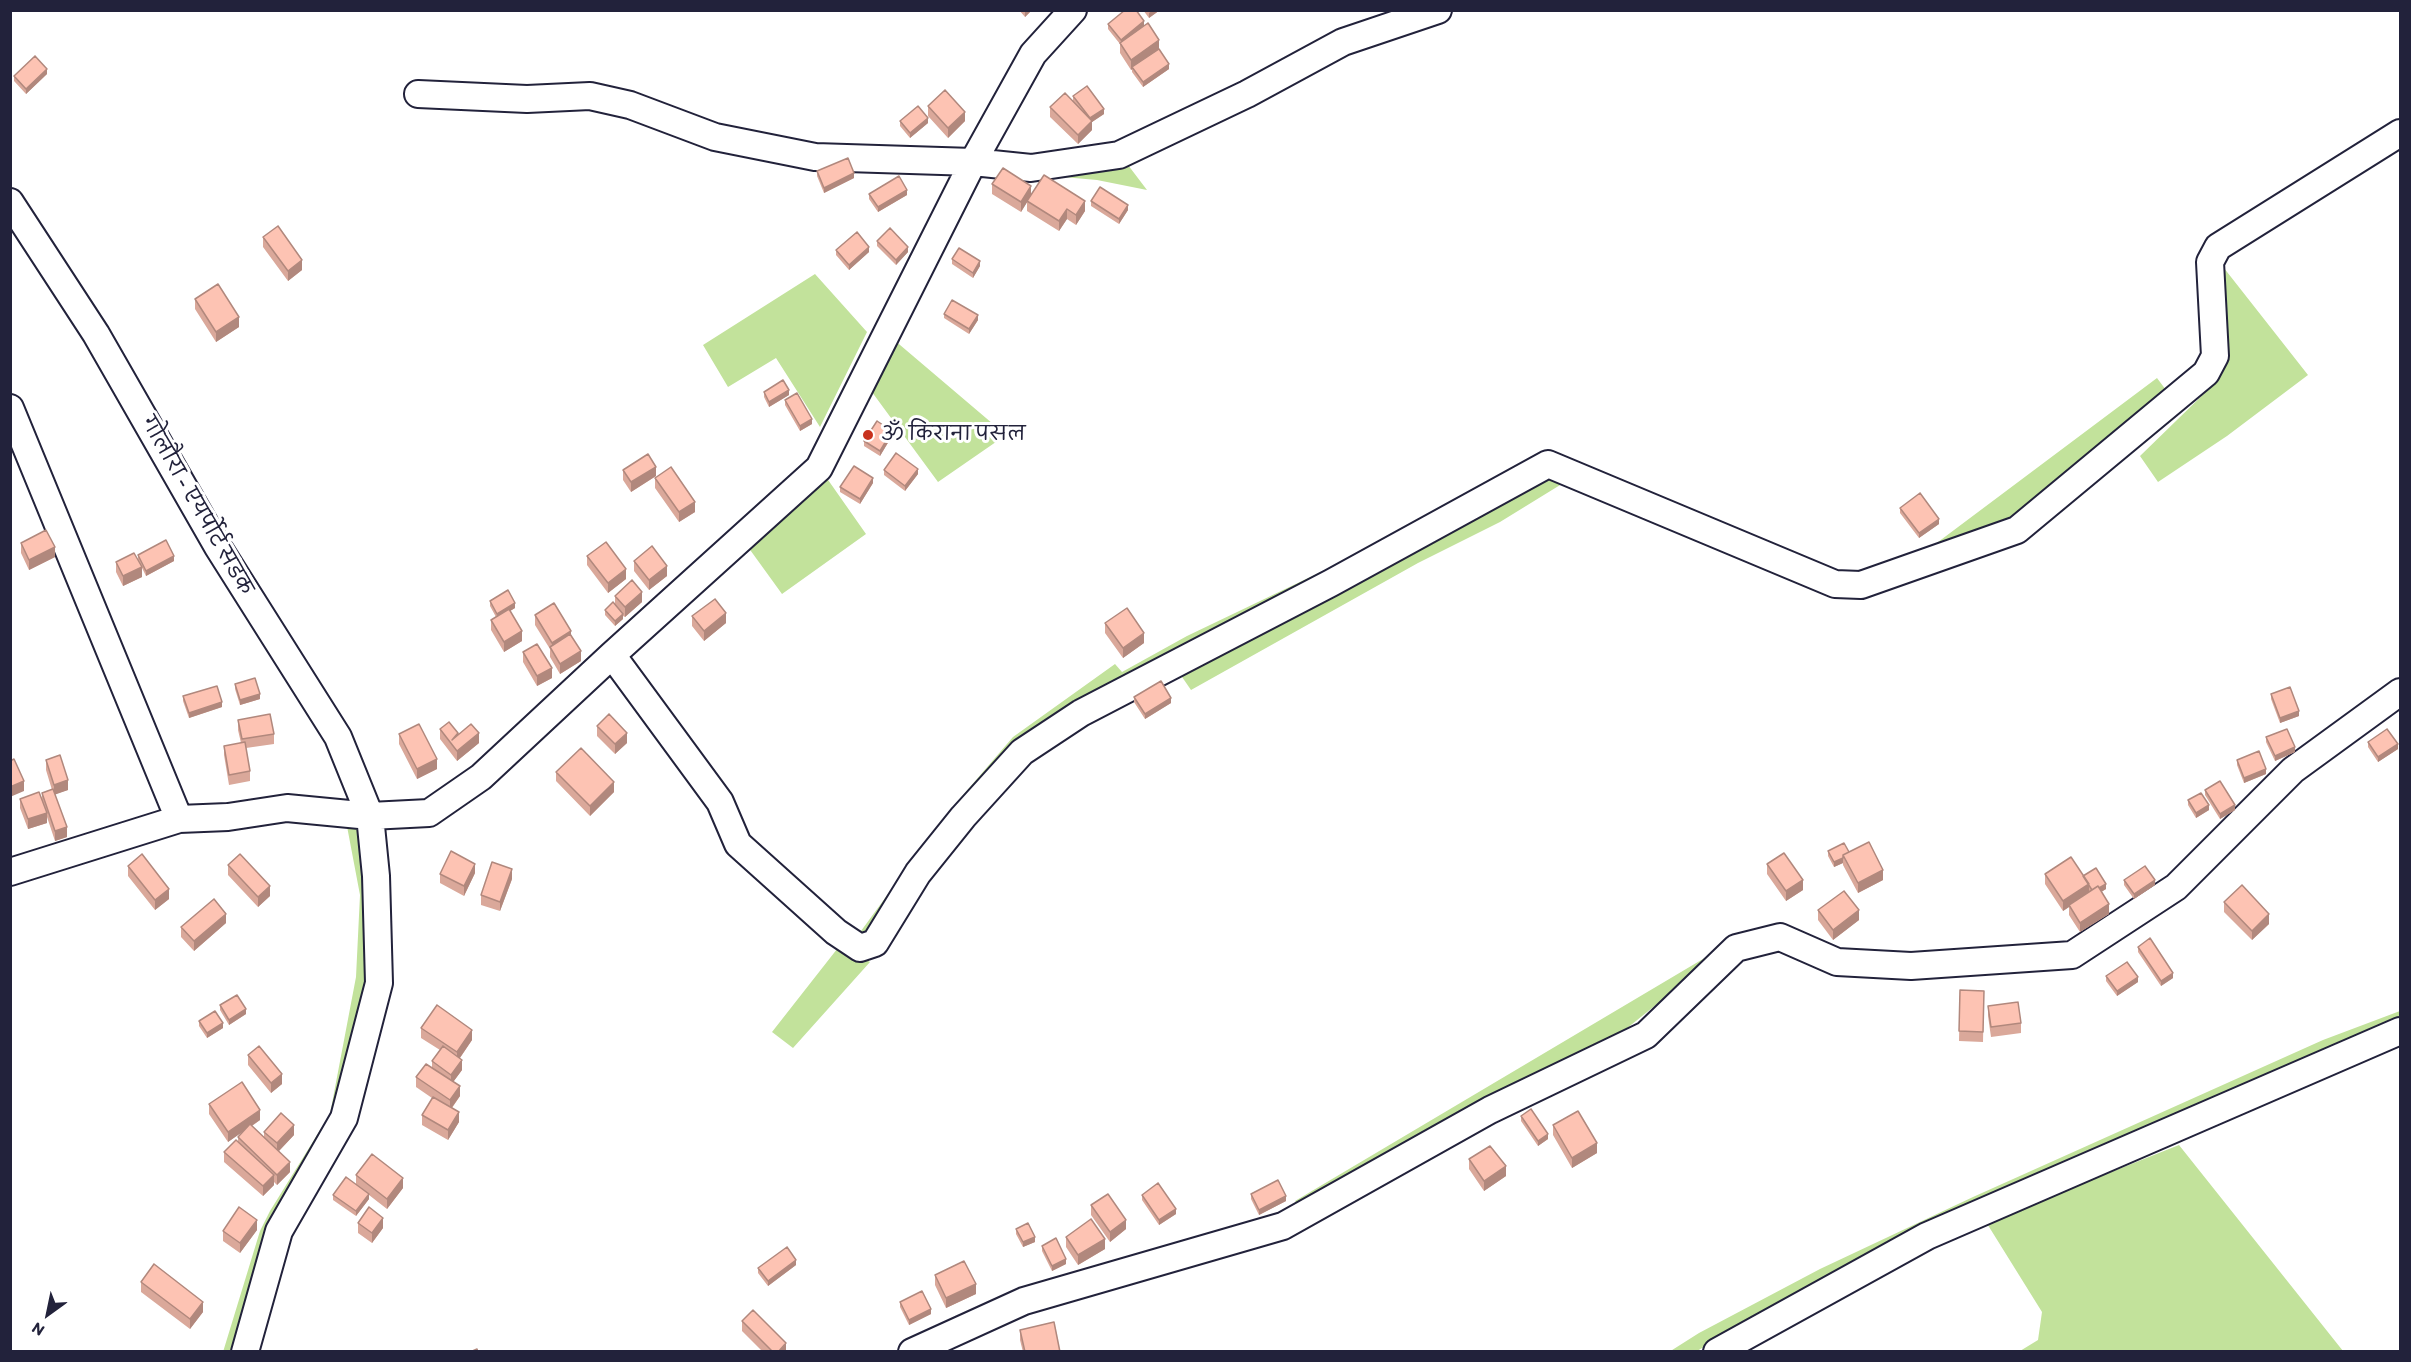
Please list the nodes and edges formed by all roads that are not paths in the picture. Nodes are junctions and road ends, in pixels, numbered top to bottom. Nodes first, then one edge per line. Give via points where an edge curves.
1 (1073, 10) edge
2 (1438, 10) edge
3 (418, 94) dead end
4 (2400, 133) edge
5 (973, 162) junction
6 (10, 202) edge
7 (10, 408) edge
8 (612, 655) junction
9 (2400, 692) edge
10 (370, 816) junction
11 (179, 819) junction
12 (10, 872) edge
13 (2400, 1031) edge
14 (245, 1352) edge
15 (912, 1352) edge
16 (1717, 1352) edge

1 - 5 street via 1033,54
2 - 5 street via 1343,42 1247,94 1119,155 1031,168
3 - 5 street via 527,99 590,96 630,105 715,137 815,157
4 - 8 street via 2218,247 2210,262 2215,356 2206,373 2017,530 1861,585 1835,584 1548,464 1081,712 1022,752 918,873 875,943 860,948 836,932 738,844 720,802
5 - 8 street via 819,468
6 - 10 street, गोलौरा - एयर्पोर्ट सडक via 96,334 218,547 338,737
7 - 11 street
8 - 10 street via 482,777 429,813
9 - 15 street via 2293,770 2176,887 2072,955 1911,966 1837,962 1780,937 1737,948 1646,1035 1490,1110 1283,1226 1024,1301
10 - 11 street via 287,808
10 - 14 street, गोलौरा - एयर्पोर्ट सडक via 379,983 344,1118 279,1231
11 - 12 street
13 - 16 street via 1927,1236

